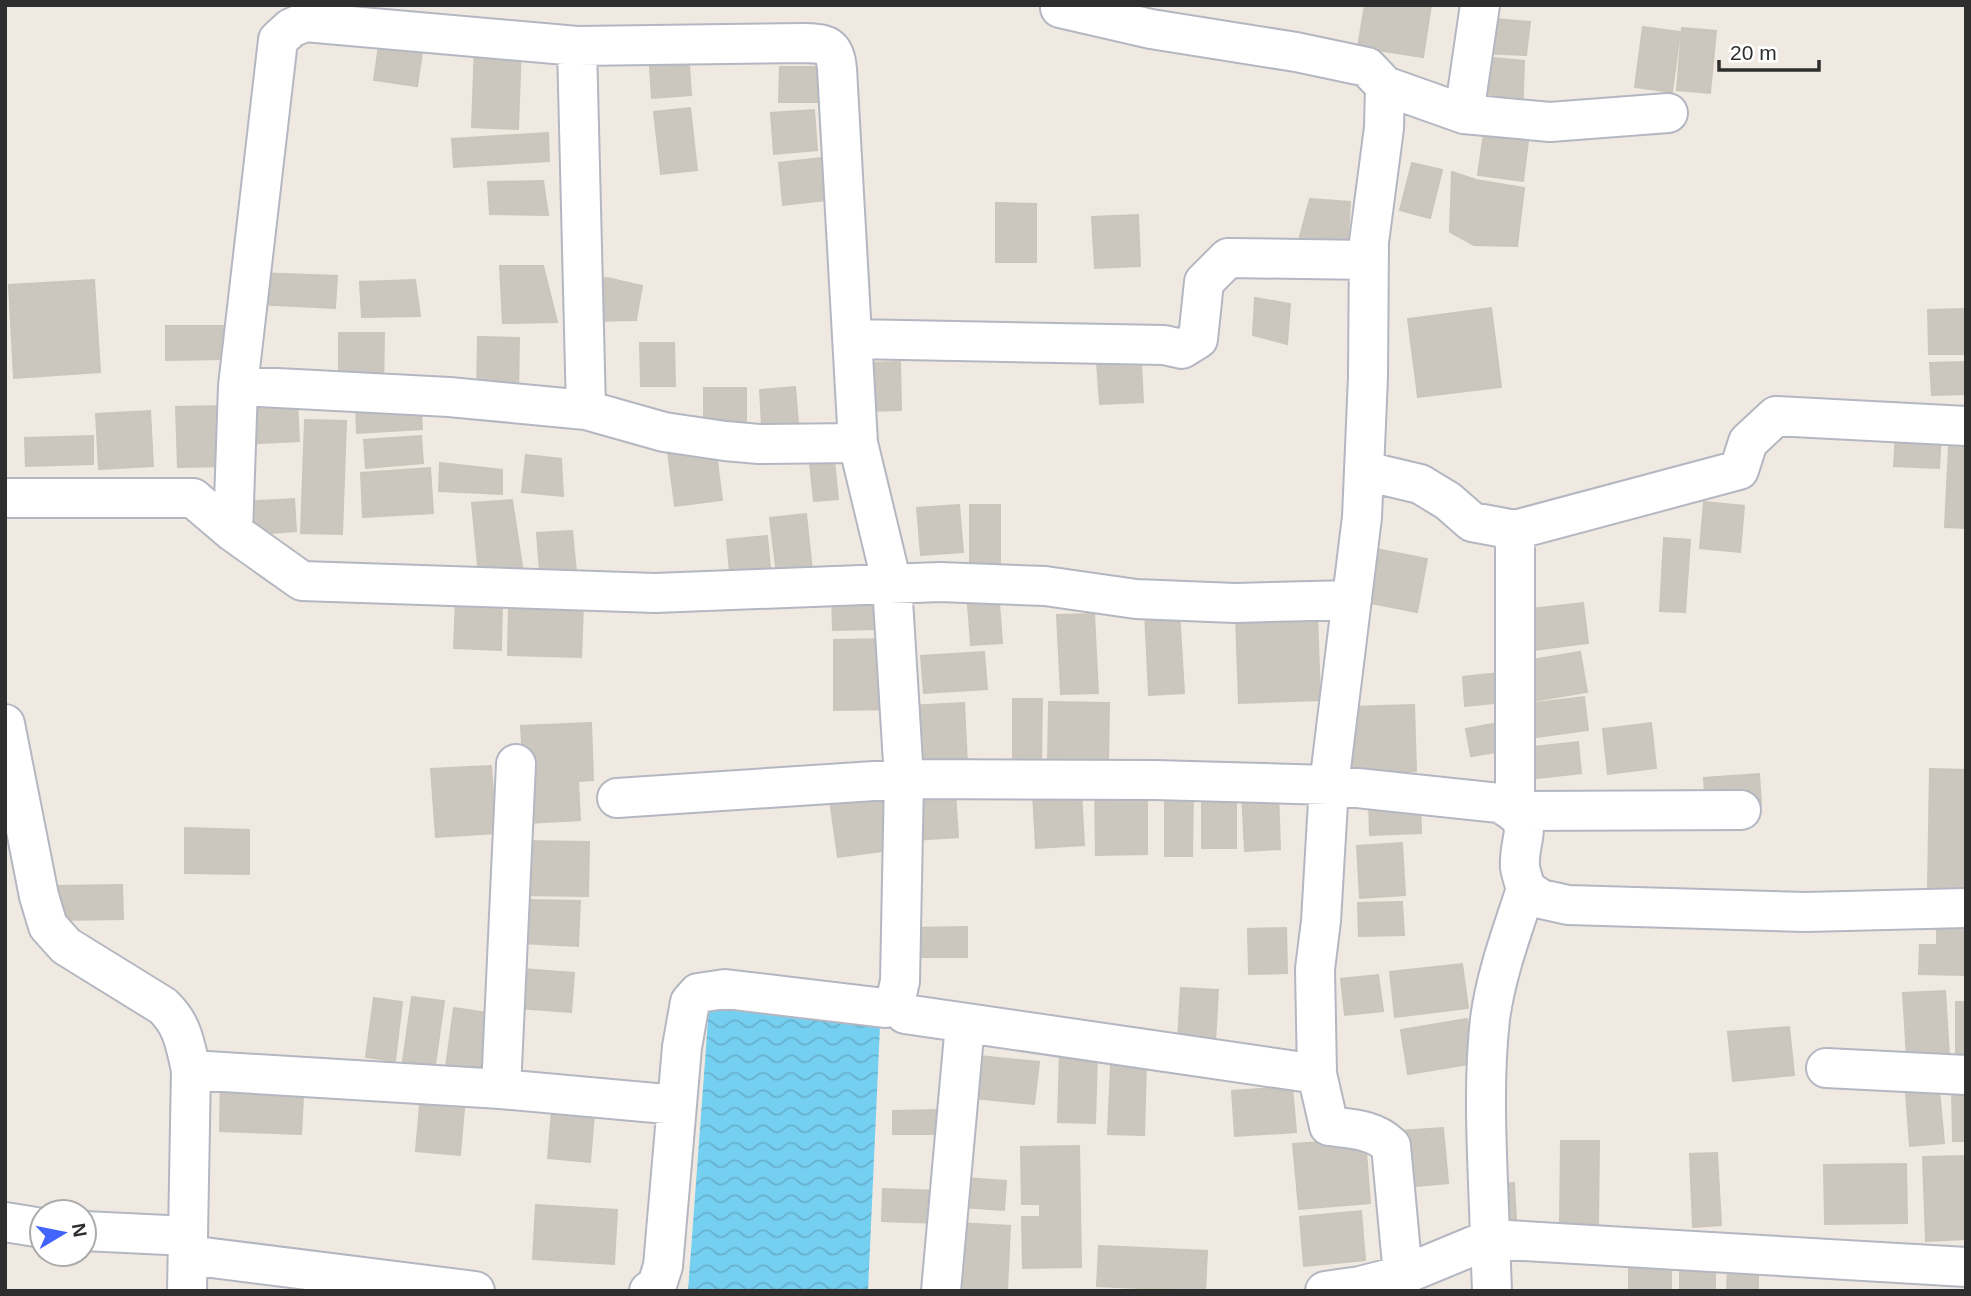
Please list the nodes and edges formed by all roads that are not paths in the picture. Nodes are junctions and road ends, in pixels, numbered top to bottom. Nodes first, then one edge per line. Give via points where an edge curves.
1 (1060, 5) edge
2 (1480, 5) edge
3 (292, 17) edge
4 (577, 46) junction
5 (1385, 86) junction
6 (1668, 113) dead end
7 (1464, 114) junction
8 (1369, 260) junction
9 (853, 339) junction
10 (238, 386) junction
11 (586, 410) junction
12 (1966, 425) edge
13 (858, 443) junction
14 (1364, 471) junction
15 (5, 498) edge
16 (1515, 530) junction
17 (233, 532) junction
18 (892, 584) junction
19 (1352, 600) junction
20 (5, 724) edge
21 (516, 764) dead end
22 (904, 779) junction
23 (1329, 785) junction
24 (617, 798) dead end
25 (1741, 810) dead end
26 (1515, 811) junction
27 (1526, 889) junction
28 (1966, 908) edge
29 (905, 1014) dead end
30 (965, 1024) junction
31 (1826, 1068) dead end
32 (191, 1070) junction
33 (1317, 1074) junction
34 (1966, 1075) edge
35 (501, 1089) junction
36 (677, 1105) junction
37 (5, 1222) edge
38 (28, 1226) edge
39 (98, 1235) edge
40 (1490, 1239) junction
41 (187, 1261) edge
42 (1966, 1267) edge
43 (1403, 1275) junction
44 (475, 1291) edge
45 (649, 1291) edge
46 (941, 1291) edge
47 (1325, 1291) edge
48 (1492, 1291) edge

1 - 5 street via 1151,29 1367,67
2 - 7 street
3 - 4 street via 305,22
3 - 10 street via 278,40
4 - 9 street via 805,43 824,44 832,50 837,69
4 - 11 street
5 - 7 street
5 - 8 street
6 - 7 street via 1550,122
8 - 9 street via 1228,258 1204,282 1198,339 1182,349
8 - 14 street
9 - 13 street
10 - 11 street via 449,397
10 - 17 street
11 - 13 street via 664,432 725,441
12 - 16 street via 1776,416 1748,442 1739,470
13 - 18 street
14 - 16 street via 1420,484 1472,522
14 - 19 street
15 - 17 street via 193,498
16 - 26 street
17 - 18 street via 302,581 655,593
18 - 19 street via 1045,586 1136,599 1210,602
18 - 22 street
19 - 23 street
20 - 32 street via 48,926 66,946 176,1017
21 - 35 street
22 - 23 street
22 - 24 street
22 - 36 street via 897,999 885,1008 725,989 698,993 690,1002 681,1047
23 - 26 street via 1499,803
23 - 33 street via 1315,969
25 - 26 street
26 - 27 street via 1525,831 1520,866
27 - 28 street via 1541,899 1568,905 1807,912
27 - 40 street via 1490,1017 1486,1071
29 - 30 street
30 - 33 street
30 - 46 street
31 - 34 street
32 - 35 street
32 - 41 street
33 - 43 street via 1329,1126 1365,1130 1391,1146
35 - 36 street
36 - 45 street via 663,1266 657,1285
37 - 38 street
39 - 41 street
40 - 42 street
40 - 43 street
40 - 48 street
41 - 44 street
43 - 47 street

